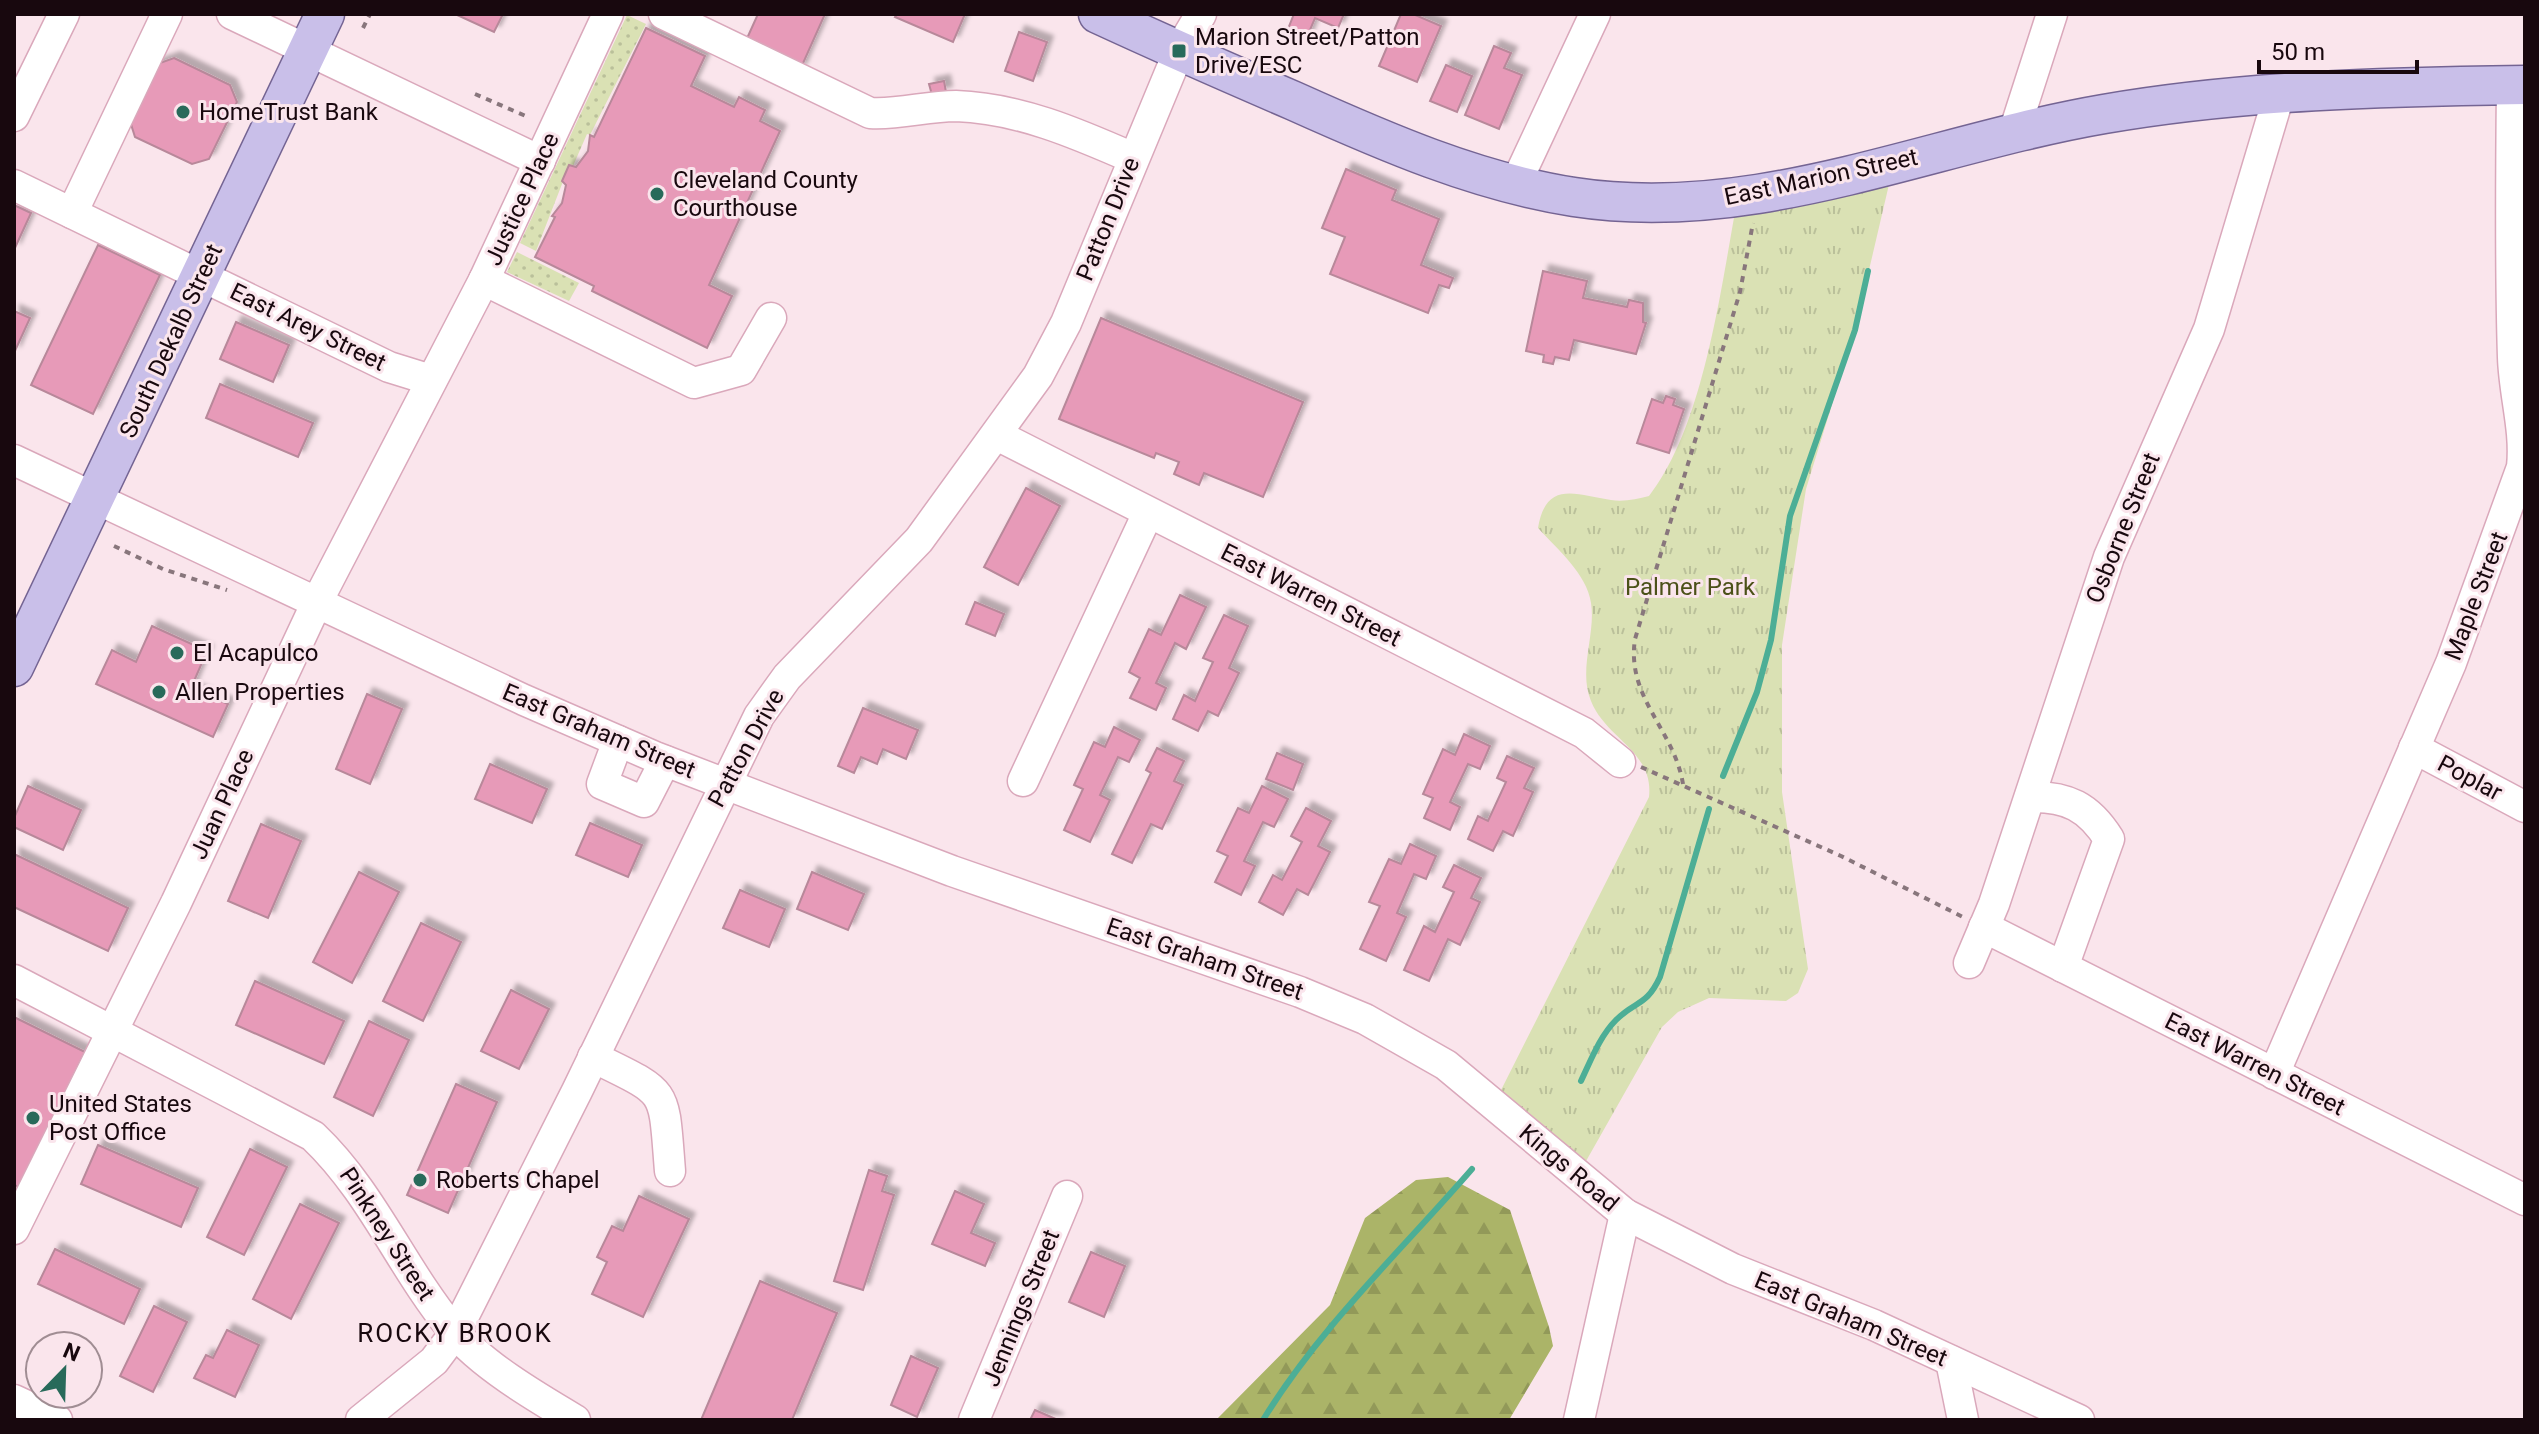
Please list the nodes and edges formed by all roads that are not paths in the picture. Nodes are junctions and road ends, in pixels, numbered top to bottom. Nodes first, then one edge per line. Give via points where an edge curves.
1 (64, 14) edge
2 (167, 14) edge
3 (232, 14) edge
4 (325, 14) edge
5 (608, 14) edge
6 (664, 14) edge
7 (1098, 14) edge
8 (1201, 14) edge
9 (1595, 14) edge
10 (2052, 14) edge
11 (307, 51) junction
12 (1179, 51) junction
13 (2519, 86) edge
14 (2279, 95) junction
15 (14, 116) edge
16 (2013, 135) junction
17 (1133, 158) junction
18 (540, 161) junction
19 (1516, 183) junction
20 (14, 185) edge
21 (72, 213) junction
22 (202, 275) junction
23 (484, 280) junction
24 (771, 318) dead end
25 (431, 380) junction
26 (997, 435) junction
27 (14, 460) edge
28 (2524, 467) edge
29 (96, 500) junction
30 (1148, 513) junction
31 (318, 600) junction
32 (14, 667) edge
33 (618, 741) junction
34 (2414, 748) junction
35 (665, 761) junction
36 (1620, 762) road end
37 (1023, 781) dead end
38 (724, 783) junction
39 (2030, 797) junction
40 (2525, 807) edge
41 (1984, 927) junction
42 (1969, 963) dead end
43 (2063, 967) junction
44 (14, 980) edge
45 (114, 1031) junction
46 (1423, 1050) joint
47 (593, 1057) junction
48 (2274, 1074) junction
49 (670, 1171) dead end
50 (1067, 1196) dead end
51 (2525, 1200) edge
52 (1625, 1214) junction
53 (14, 1229) edge
54 (455, 1333) junction
55 (1951, 1361) junction
56 (14, 1400) edge
57 (57, 1420) edge
58 (361, 1420) edge
59 (575, 1420) edge
60 (974, 1420) edge
61 (1579, 1420) edge
62 (1963, 1420) edge
63 (2079, 1420) edge

1 - 15 street
2 - 21 street
3 - 11 street
4 - 11 main road, South Dekalb Street
5 - 18 street, Justice Place
6 - 17 street via 870,113 981,108 1055,125
7 - 12 main road, East Marion Street
8 - 12 street, Patton Drive
9 - 19 street
10 - 16 street
11 - 18 street
11 - 22 main road, South Dekalb Street
12 - 17 street, Patton Drive
12 - 19 main road, East Marion Street via 1345,124
13 - 14 main road, East Marion Street
13 - 28 street, Maple Street via 2512,305
14 - 16 main road, East Marion Street via 2103,114
14 - 39 street, Osborne Street via 2209,329 2109,557
16 - 19 main road, East Marion Street via 1850,175 1698,201 1573,197
17 - 26 street, Patton Drive via 1066,323
18 - 23 street, Justice Place
20 - 21 street, East Arey Street
21 - 22 street, East Arey Street
22 - 25 street, East Arey Street via 389,367
22 - 29 main road, South Dekalb Street
23 - 24 street via 694,383 741,370
23 - 25 street, Justice Place
25 - 31 street, Juan Place
26 - 30 street, East Warren Street
26 - 38 street, Patton Drive via 919,540 787,677 759,716
27 - 29 street, East Graham Street
28 - 34 street, Maple Street
29 - 31 street, East Graham Street
29 - 32 main road, South Dekalb Street
30 - 36 street, East Warren Street via 1584,733
30 - 37 street
31 - 33 street, East Graham Street
31 - 45 street, Juan Place
33 - 35 street, East Graham Street
33 - 35 street via 602,784 644,802
34 - 40 street, Poplar
34 - 48 street, Maple Street
35 - 38 street, East Graham Street
38 - 46 street, East Graham Street via 952,871 1300,992
38 - 47 street, Patton Drive
39 - 41 street, Osborne Street
39 - 43 street via 2056,796 2094,816 2109,839
41 - 42 street, Osborne Street
41 - 43 street, East Warren Street
43 - 48 street, East Warren Street
44 - 45 street, Pinkney Street
45 - 53 street, Juan Place
45 - 54 street, Pinkney Street via 313,1136 363,1193
46 - 52 street, Kings Road
47 - 49 street via 658,1092
47 - 54 street, Patton Drive
48 - 51 street, East Warren Street
50 - 60 street, Jennings Street
52 - 55 street, East Graham Street via 1733,1269
52 - 61 street, Kings Road
54 - 58 street, Patton Drive via 434,1361
54 - 59 street, Pinkney Street via 499,1370
55 - 62 street
55 - 63 street, East Graham Street
56 - 57 street

